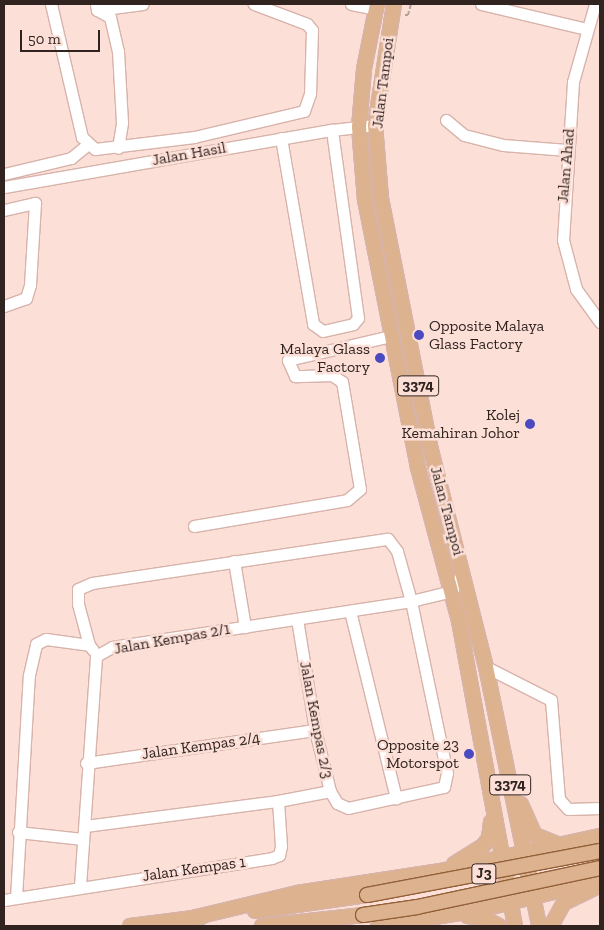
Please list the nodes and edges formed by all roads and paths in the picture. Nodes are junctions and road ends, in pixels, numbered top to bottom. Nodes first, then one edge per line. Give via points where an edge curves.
1 (52, 4) edge
2 (143, 4) edge
3 (254, 4) edge
4 (351, 4) edge
5 (394, 4) edge
6 (411, 4) edge
7 (480, 4) edge
8 (595, 4) edge
9 (376, 6) edge
10 (97, 7) edge
11 (408, 15) dead end
12 (587, 29) junction
13 (446, 120) dead end
14 (375, 126) junction
15 (359, 127) junction
16 (332, 130) junction
17 (281, 138) junction
18 (88, 145) junction
19 (118, 148) junction
20 (568, 150) junction
21 (4, 174) edge
22 (36, 181) junction
23 (4, 187) edge
24 (35, 203) junction
25 (4, 210) edge
26 (4, 306) edge
27 (600, 322) edge
28 (391, 336) junction
29 (194, 526) dead end
30 (234, 561) junction
31 (464, 571) junction
32 (452, 591) junction
33 (411, 601) junction
34 (350, 611) junction
35 (297, 619) junction
36 (244, 627) junction
37 (89, 645) junction
38 (96, 656) junction
39 (486, 667) junction
40 (496, 717) junction
41 (315, 730) junction
42 (86, 763) junction
43 (485, 765) junction
44 (330, 791) junction
45 (396, 798) junction
46 (278, 801) junction
47 (600, 808) edge
48 (85, 826) junction
49 (18, 832) junction
50 (600, 836) edge
51 (83, 839) junction
52 (560, 844) junction
53 (600, 851) edge
54 (523, 853) junction
55 (503, 856) junction
56 (474, 863) junction
57 (600, 868) edge
58 (445, 870) junction
59 (600, 881) edge
60 (80, 886) junction
61 (600, 886) edge
62 (566, 888) junction
63 (533, 897) junction
64 (16, 898) junction
65 (4, 900) edge
66 (511, 903) junction
67 (479, 910) junction
68 (448, 915) junction
69 (192, 918) junction
70 (130, 926) edge
71 (262, 926) edge
72 (378, 926) edge
73 (499, 926) edge
74 (515, 926) edge
75 (539, 926) edge
76 (551, 926) edge

1 - 18 street via 82,137
2 - 10 street
3 - 19 street via 307,24 312,30 310,94 304,111 194,137
4 - 9 street
5 - 14 main road, Jalan Tampoi / 3374
6 - 11 path
7 - 12 street
8 - 12 street, Jalan Ahad
9 - 15 main road, Jalan Tampoi / 3374 via 364,68
10 - 19 street via 110,17 118,51 122,123
12 - 20 street, Jalan Ahad via 573,82
13 - 20 street via 464,135 503,145
14 - 15 street, Jalan Hasil
14 - 31 main road, Jalan Tampoi / 3374 via 381,198 430,446
15 - 16 street, Jalan Hasil
15 - 28 main road, Jalan Tampoi / 3374 via 365,200
16 - 17 street, Jalan Hasil
16 - 17 street via 358,318 345,326 323,331 313,324
17 - 22 street, Jalan Hasil
18 - 19 street via 96,149
18 - 21 street via 71,158
20 - 27 street, Jalan Ahad via 563,208 568,267 576,289
22 - 23 street, Jalan Hasil
22 - 24 street
24 - 25 street
24 - 26 street via 28,292 26,298
28 - 29 street via 288,360 295,376 332,375 342,382 360,489 347,500
28 - 32 main road, Jalan Tampoi / 3374 via 418,468
30 - 33 street via 388,540 397,551
30 - 36 street
30 - 37 street via 92,583 78,589 78,604
31 - 32 street
31 - 39 main road, Jalan Tampoi / 3374
32 - 33 street, Jalan Kempas 2/1
32 - 43 main road, Jalan Tampoi / 3374
33 - 34 street, Jalan Kempas 2/1
33 - 45 street, Jalan Kempas 2/3 via 447,782 440,790
34 - 35 street, Jalan Kempas 2/1
34 - 45 street
35 - 36 street, Jalan Kempas 2/1
35 - 41 street, Jalan Kempas 2/3
36 - 38 street, Jalan Kempas 2/1 via 112,647
37 - 38 street
37 - 49 street via 46,639 36,644 30,675
38 - 42 street, Jalan Kempas 2/1
39 - 40 main road, Jalan Tampoi / 3374
39 - 47 street via 551,700 562,806 568,809
40 - 52 main road via 510,754 524,815 536,834
40 - 54 main road, Jalan Tampoi / 3374
41 - 42 street, Jalan Kempas 2/4
41 - 44 street, Jalan Kempas 2/3
42 - 48 street, Jalan Kempas 2/1
43 - 55 main road, Jalan Tampoi / 3374
43 - 58 main road via 490,838
44 - 45 street, Jalan Kempas 2/3 via 337,803 348,808
44 - 46 street
46 - 48 street
46 - 60 street, Jalan Kempas 1 via 279,855
48 - 51 street, Jalan Kempas 2/1
49 - 51 street
49 - 64 street
50 - 52 main road
51 - 60 street, Jalan Kempas 2/1
52 - 54 main road
52 - 62 main road via 551,863 554,876
53 - 69 main road, J3, bridge via 367,895
54 - 55 main road
54 - 63 main road, Jalan Tampoi / 3374
55 - 56 main road
55 - 66 main road, Jalan Tampoi / 3374
56 - 58 main road
56 - 67 main road via 489,871 492,879 490,895
57 - 71 main road, J3, bridge via 418,907
58 - 69 main road via 298,893
59 - 62 main road
60 - 64 street, Jalan Kempas 1
61 - 76 main road via 564,903
62 - 63 main road
63 - 66 main road
63 - 75 main road, Jalan Tampoi / 3374
64 - 65 street, Jalan Kempas 1
66 - 67 main road
66 - 74 main road, Jalan Tampoi / 3374
67 - 68 main road
68 - 72 main road
68 - 73 main road via 484,918
69 - 70 main road, J3

